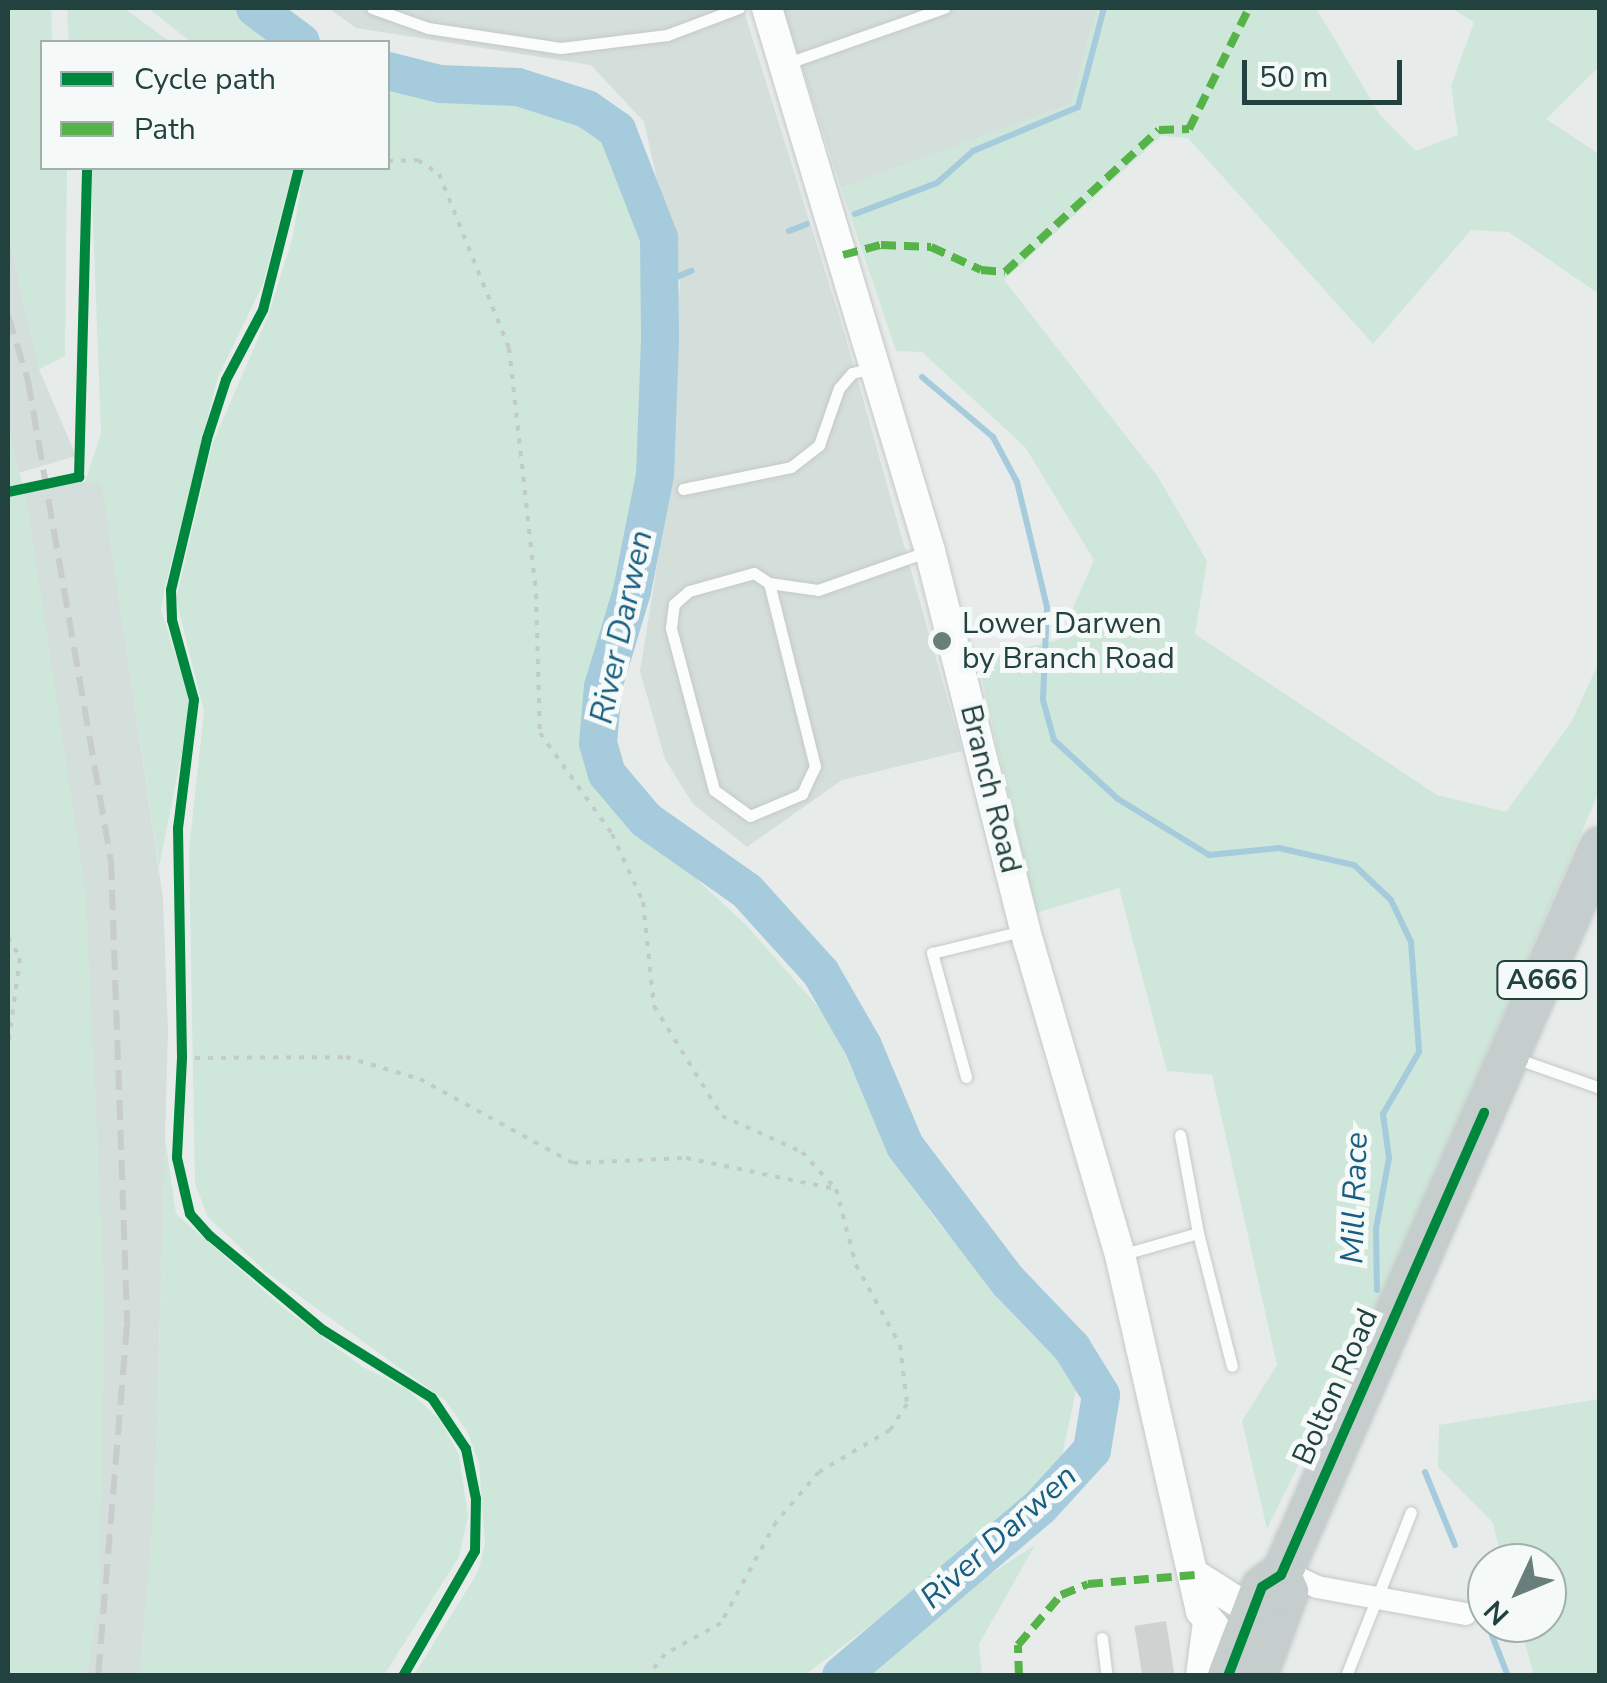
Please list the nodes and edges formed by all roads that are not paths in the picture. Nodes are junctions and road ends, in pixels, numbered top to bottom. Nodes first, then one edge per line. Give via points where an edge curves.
1 (372, 8) edge
2 (739, 8) edge
3 (767, 8) edge
4 (944, 8) edge
5 (785, 64) junction
6 (876, 366) junction
7 (683, 489) dead end
8 (930, 551) junction
9 (770, 583) junction
10 (1600, 847) edge
11 (1026, 930) junction
12 (1510, 1056) junction
13 (966, 1077) dead end
14 (1600, 1088) edge
15 (1180, 1135) dead end
16 (1198, 1233) junction
17 (1120, 1255) junction
18 (1232, 1366) dead end
19 (1411, 1512) dead end
20 (1282, 1573) junction
21 (1195, 1575) junction
22 (1377, 1599) junction
23 (1466, 1614) dead end
24 (1102, 1638) dead end
25 (1246, 1645) edge
26 (1348, 1675) edge
27 (1108, 1676) edge
28 (1201, 1676) edge

1 - 2 lane via 472,36 594,48 667,35
3 - 5 street, Branch Road
4 - 5 lane
5 - 6 street, Branch Road
6 - 7 lane via 852,373 838,388 819,445 791,468
6 - 8 street, Branch Road
8 - 9 lane via 818,590
8 - 11 street, Branch Road
9 - 9 lane via 754,573 689,591 674,604 671,628 714,790 750,816 802,794 815,766
10 - 12 highway, Bolton Road / A666
11 - 13 lane via 932,953
11 - 17 street, Branch Road
12 - 14 lane
12 - 20 highway, Bolton Road / A666
15 - 16 lane
16 - 17 lane
16 - 18 lane
17 - 21 street, Branch Road
19 - 22 lane
20 - 22 street
20 - 25 highway, Bolton Road / A666 via 1262,1587
21 - 25 street
21 - 25 street, Branch Road
22 - 23 street
22 - 26 lane
24 - 27 lane
25 - 28 street

